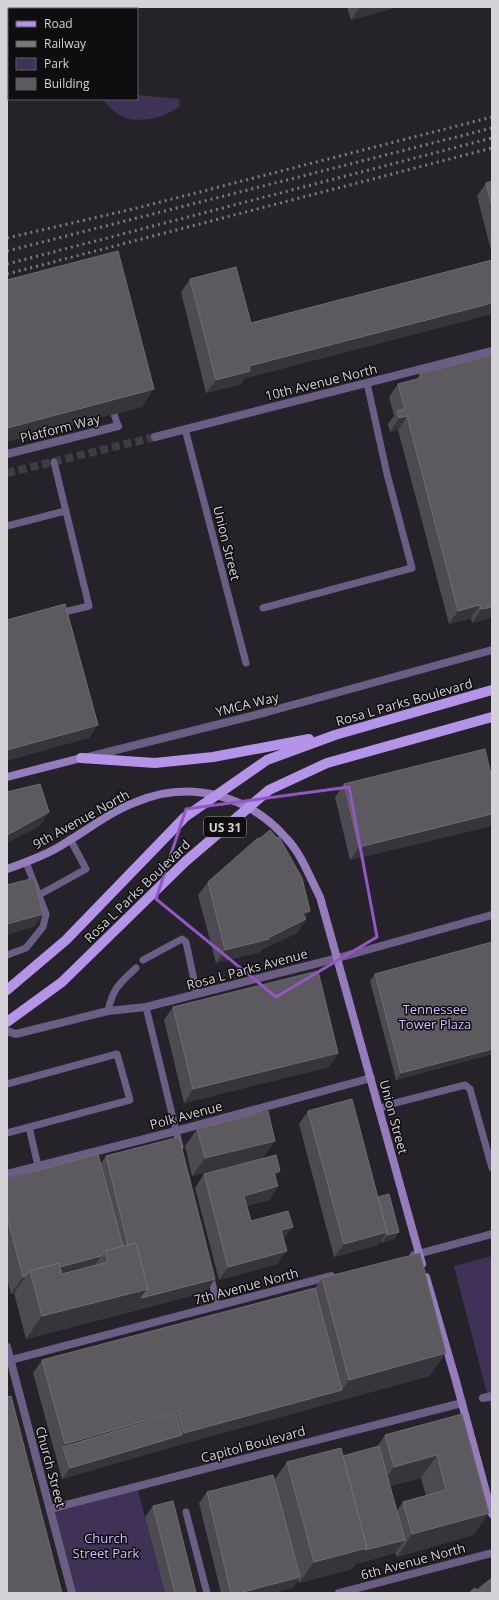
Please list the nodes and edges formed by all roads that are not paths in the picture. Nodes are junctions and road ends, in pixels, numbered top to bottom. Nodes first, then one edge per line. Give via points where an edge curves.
1 (492, 351) edge
2 (367, 383) junction
3 (114, 414) edge
4 (118, 426) joint
5 (185, 429) junction
6 (155, 437) tunnel mouth
7 (7, 454) edge
8 (54, 462) dead end
9 (65, 511) junction
10 (7, 526) edge
11 (263, 608) dead end
12 (52, 615) edge
13 (492, 650) edge
14 (246, 663) dead end
15 (492, 690) edge
16 (492, 716) edge
17 (335, 735) junction
18 (81, 758) junction
19 (7, 777) edge
20 (192, 792) joint
21 (70, 839) junction
22 (26, 862) junction
23 (7, 869) edge
24 (39, 895) junction
25 (492, 916) edge
26 (7, 955) edge
27 (338, 958) junction
28 (144, 960) dead end
29 (136, 968) dead end
30 (7, 990) edge
31 (197, 994) junction
32 (146, 1007) junction
33 (108, 1011) junction
34 (7, 1022) edge
35 (7, 1030) edge
36 (371, 1078) junction
37 (7, 1084) edge
38 (379, 1109) junction
39 (29, 1127) junction
40 (176, 1131) junction
41 (7, 1133) edge
42 (181, 1154) edge
43 (38, 1166) junction
44 (492, 1168) edge
45 (7, 1174) edge
46 (492, 1234) edge
47 (419, 1254) junction
48 (404, 1257) edge
49 (209, 1269) edge
50 (337, 1275) edge
51 (218, 1306) junction
52 (7, 1347) edge
53 (9, 1361) edge
54 (492, 1396) edge
55 (483, 1398) dead end
56 (462, 1404) junction
57 (50, 1509) junction
58 (186, 1512) dead end
59 (492, 1514) edge
60 (492, 1553) edge
61 (72, 1593) edge
62 (206, 1593) edge
63 (339, 1593) edge

1 - 2 street, 10th Avenue North
2 - 5 street, 10th Avenue North
2 - 11 lane via 387,474 412,568
3 - 4 lane
4 - 7 street, Platform Way
5 - 6 street, 10th Avenue North
5 - 14 lane, Union Street
8 - 9 lane
9 - 10 lane
9 - 12 lane via 89,606
13 - 18 street, YMCA Way via 267,712
15 - 17 main road, Rosa L Parks Boulevard / US 31
16 - 34 main road, Rosa L Parks Boulevard / US 31 via 327,763 269,790 186,861 62,982
17 - 18 main road via 213,758 155,763
17 - 30 main road, Rosa L Parks Boulevard / US 31 via 267,760 185,818 66,940
18 - 19 main road, YMCA Way
20 - 21 main road, 9th Avenue North via 175,791 136,801
20 - 27 main road, Union Street via 215,794 252,808 288,839 320,897
21 - 22 main road, 9th Avenue North via 39,858
21 - 24 lane via 86,869
22 - 23 main road, 9th Avenue North
22 - 24 lane
24 - 26 lane via 46,914 43,927 26,948
25 - 27 street, Rosa L Parks Avenue
27 - 31 street, Rosa L Parks Avenue
27 - 36 main road, Union Street
28 - 31 lane via 182,940 186,942
29 - 33 lane via 116,987
31 - 32 street, Rosa L Parks Avenue
32 - 33 street, Rosa L Parks Avenue
32 - 40 lane
33 - 35 street, Rosa L Parks Avenue via 16,1034
36 - 38 main road, Union Street
36 - 40 street, Polk Avenue
37 - 39 lane via 117,1054 130,1100
38 - 44 lane via 468,1086
38 - 47 main road, Union Street
39 - 41 lane
39 - 43 lane
40 - 42 lane
40 - 43 street, Polk Avenue
43 - 45 street, Polk Avenue
46 - 47 street
47 - 48 street
47 - 56 main road, Union Street
49 - 51 lane
50 - 51 street, 7th Avenue North
51 - 53 street, 7th Avenue North
52 - 53 street, Church Street
53 - 57 street, Church Street
54 - 55 street
56 - 57 street, Capitol Boulevard
56 - 59 main road, Union Street
57 - 61 street, Church Street
58 - 62 lane
60 - 63 street, 6th Avenue North

